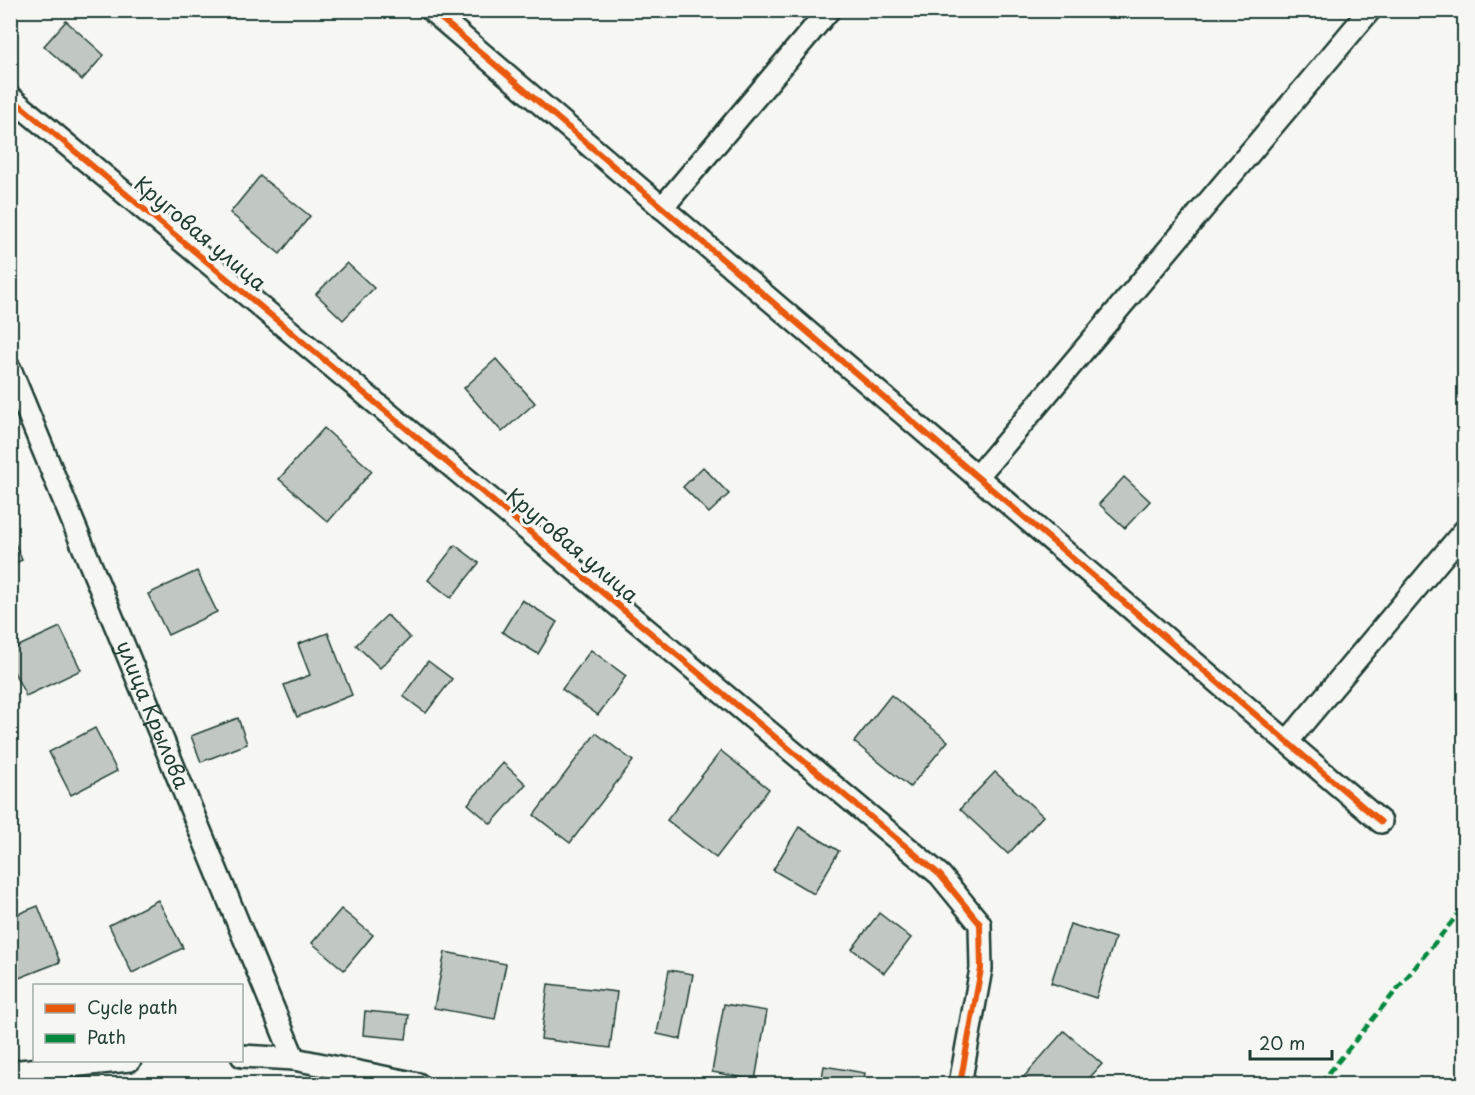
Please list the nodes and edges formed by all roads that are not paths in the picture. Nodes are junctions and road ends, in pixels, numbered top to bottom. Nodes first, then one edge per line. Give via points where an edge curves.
1 (431, 10) edge
2 (829, 10) edge
3 (1370, 10) edge
4 (10, 97) edge
5 (662, 208) junction
6 (10, 369) edge
7 (977, 477) junction
8 (1464, 531) edge
9 (1287, 742) junction
10 (1381, 822) dead end
11 (243, 1056) edge
12 (294, 1059) junction
13 (110, 1062) edge
14 (10, 1072) edge
15 (418, 1084) edge
16 (960, 1084) edge

1 - 5 street
2 - 5 street
3 - 7 street
4 - 16 street, Круговая улица via 940,875 980,924 981,969
5 - 7 street
6 - 12 street, улица Крылова
7 - 9 street
8 - 9 street
9 - 10 street
11 - 12 street
12 - 15 street
13 - 14 street

